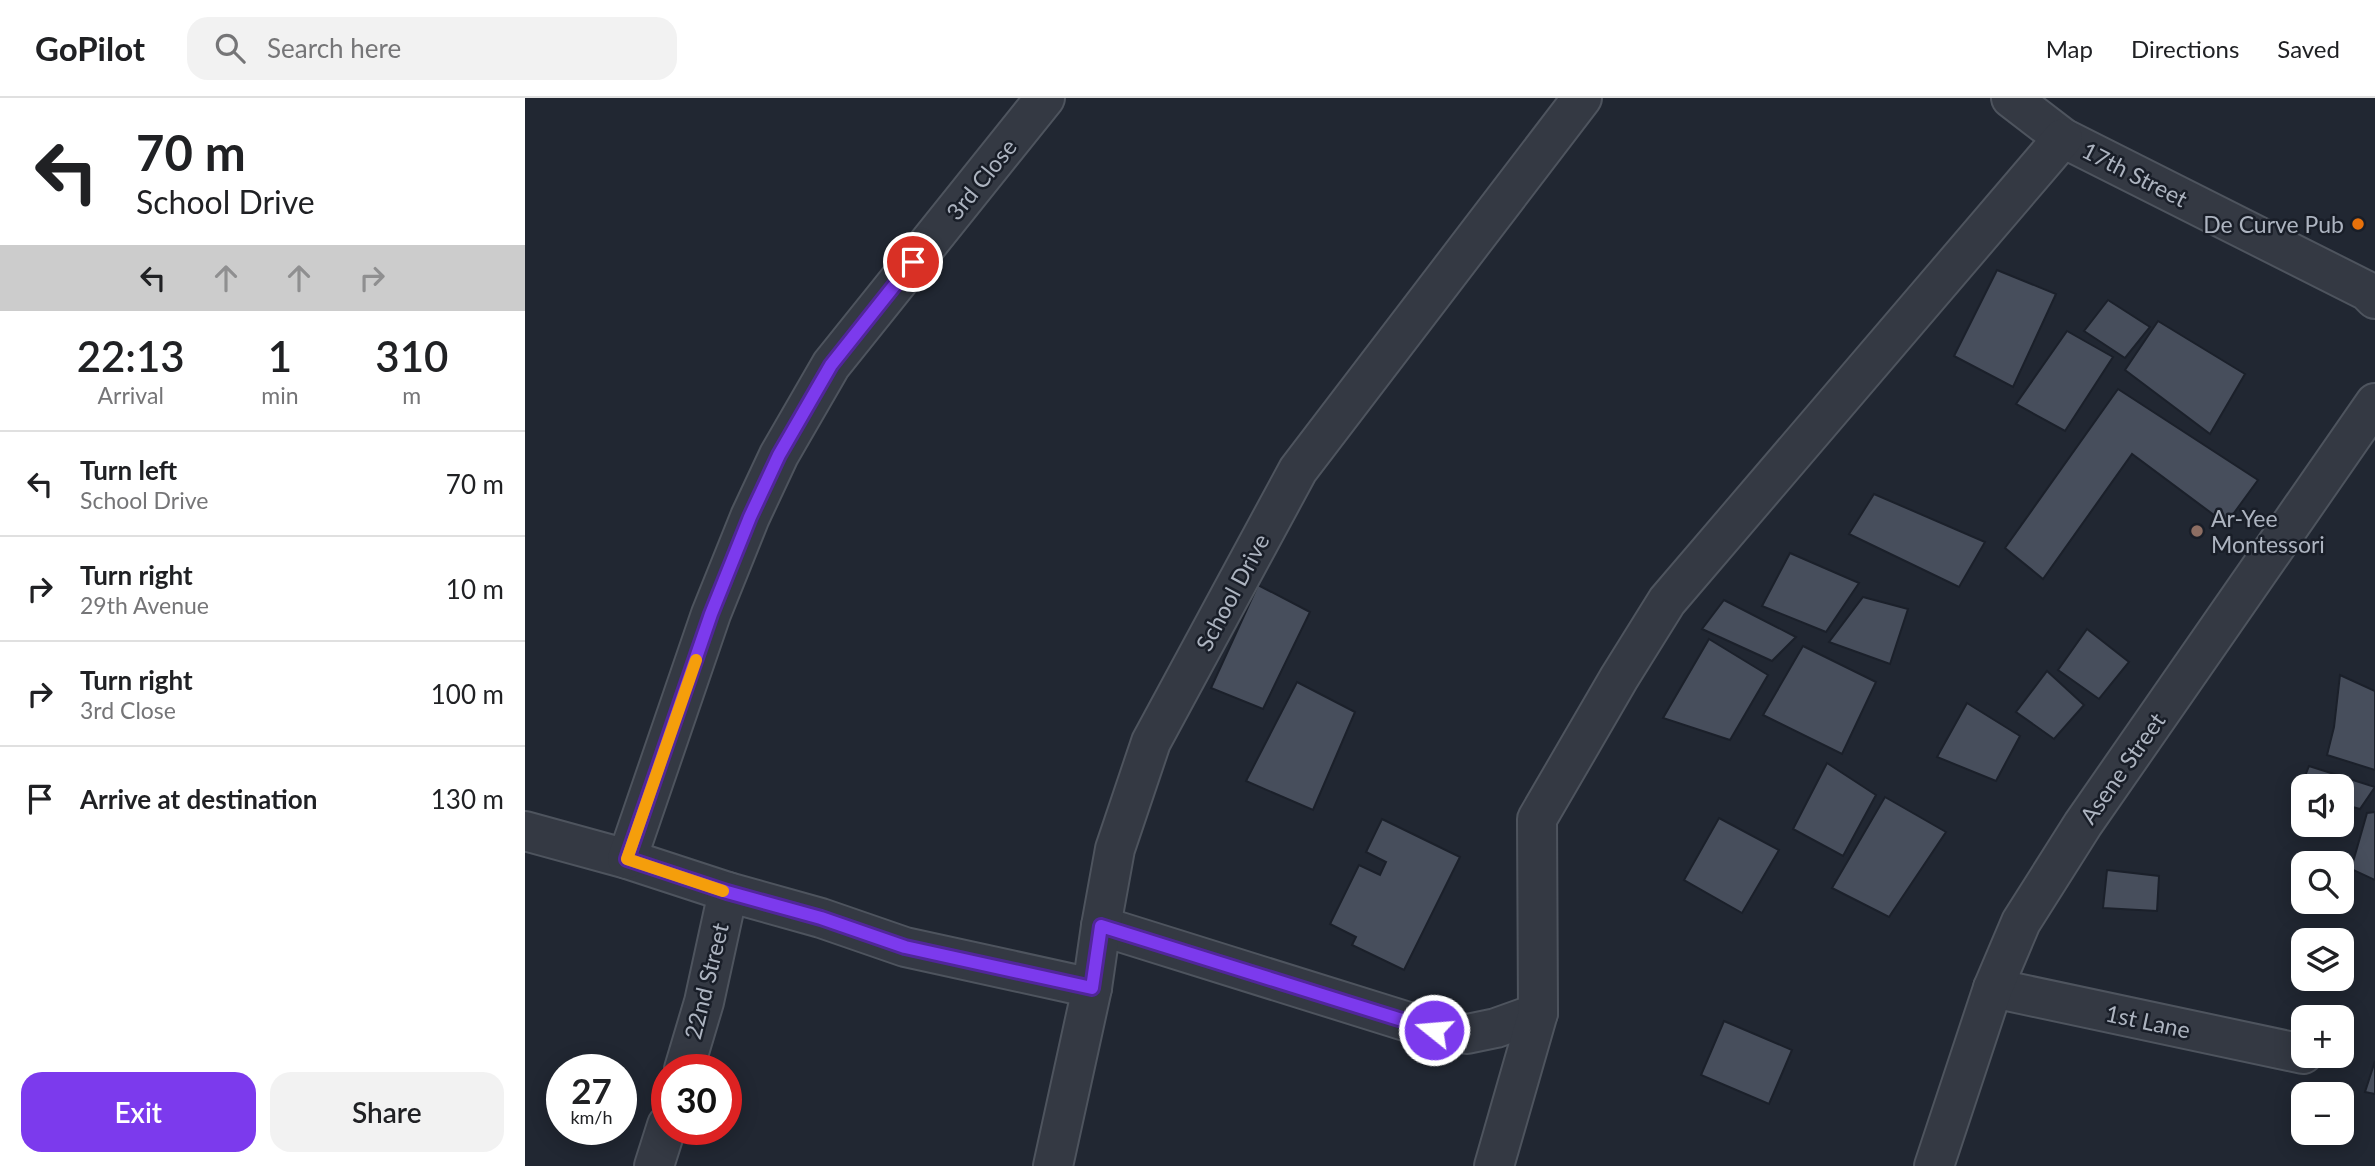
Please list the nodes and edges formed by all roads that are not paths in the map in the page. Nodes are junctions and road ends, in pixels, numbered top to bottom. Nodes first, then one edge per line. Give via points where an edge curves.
1 (1045, 98) edge
2 (1582, 98) edge
3 (2011, 98) edge
4 (2063, 138) junction
5 (2375, 299) edge
6 (2375, 403) edge
7 (525, 831) edge
8 (627, 859) junction
9 (727, 892) junction
10 (1101, 926) junction
11 (1092, 988) junction
12 (1993, 988) junction
13 (1538, 1013) junction
14 (2291, 1051) edge
15 (688, 1054) edge
16 (661, 1145) edge
17 (654, 1166) edge
18 (1053, 1166) edge
19 (1494, 1166) edge
20 (1934, 1166) edge

1 - 8 street, 3rd Close via 831,365 779,455 711,614
2 - 10 street, School Drive via 1298,470 1151,742 1115,849
3 - 4 street, 17th Street
4 - 5 street, 17th Street
4 - 13 street via 1667,601 1619,678 1537,820
6 - 12 street, Asene Street via 2083,824 2021,922
7 - 8 street
8 - 9 street
9 - 11 street via 905,947
9 - 15 street, 22nd Street
10 - 11 street, School Drive
10 - 13 street via 1434,1030 1467,1034
11 - 18 street, School Drive
12 - 14 street, 1st Lane
12 - 20 street, Asene Street
13 - 19 street
16 - 17 street

